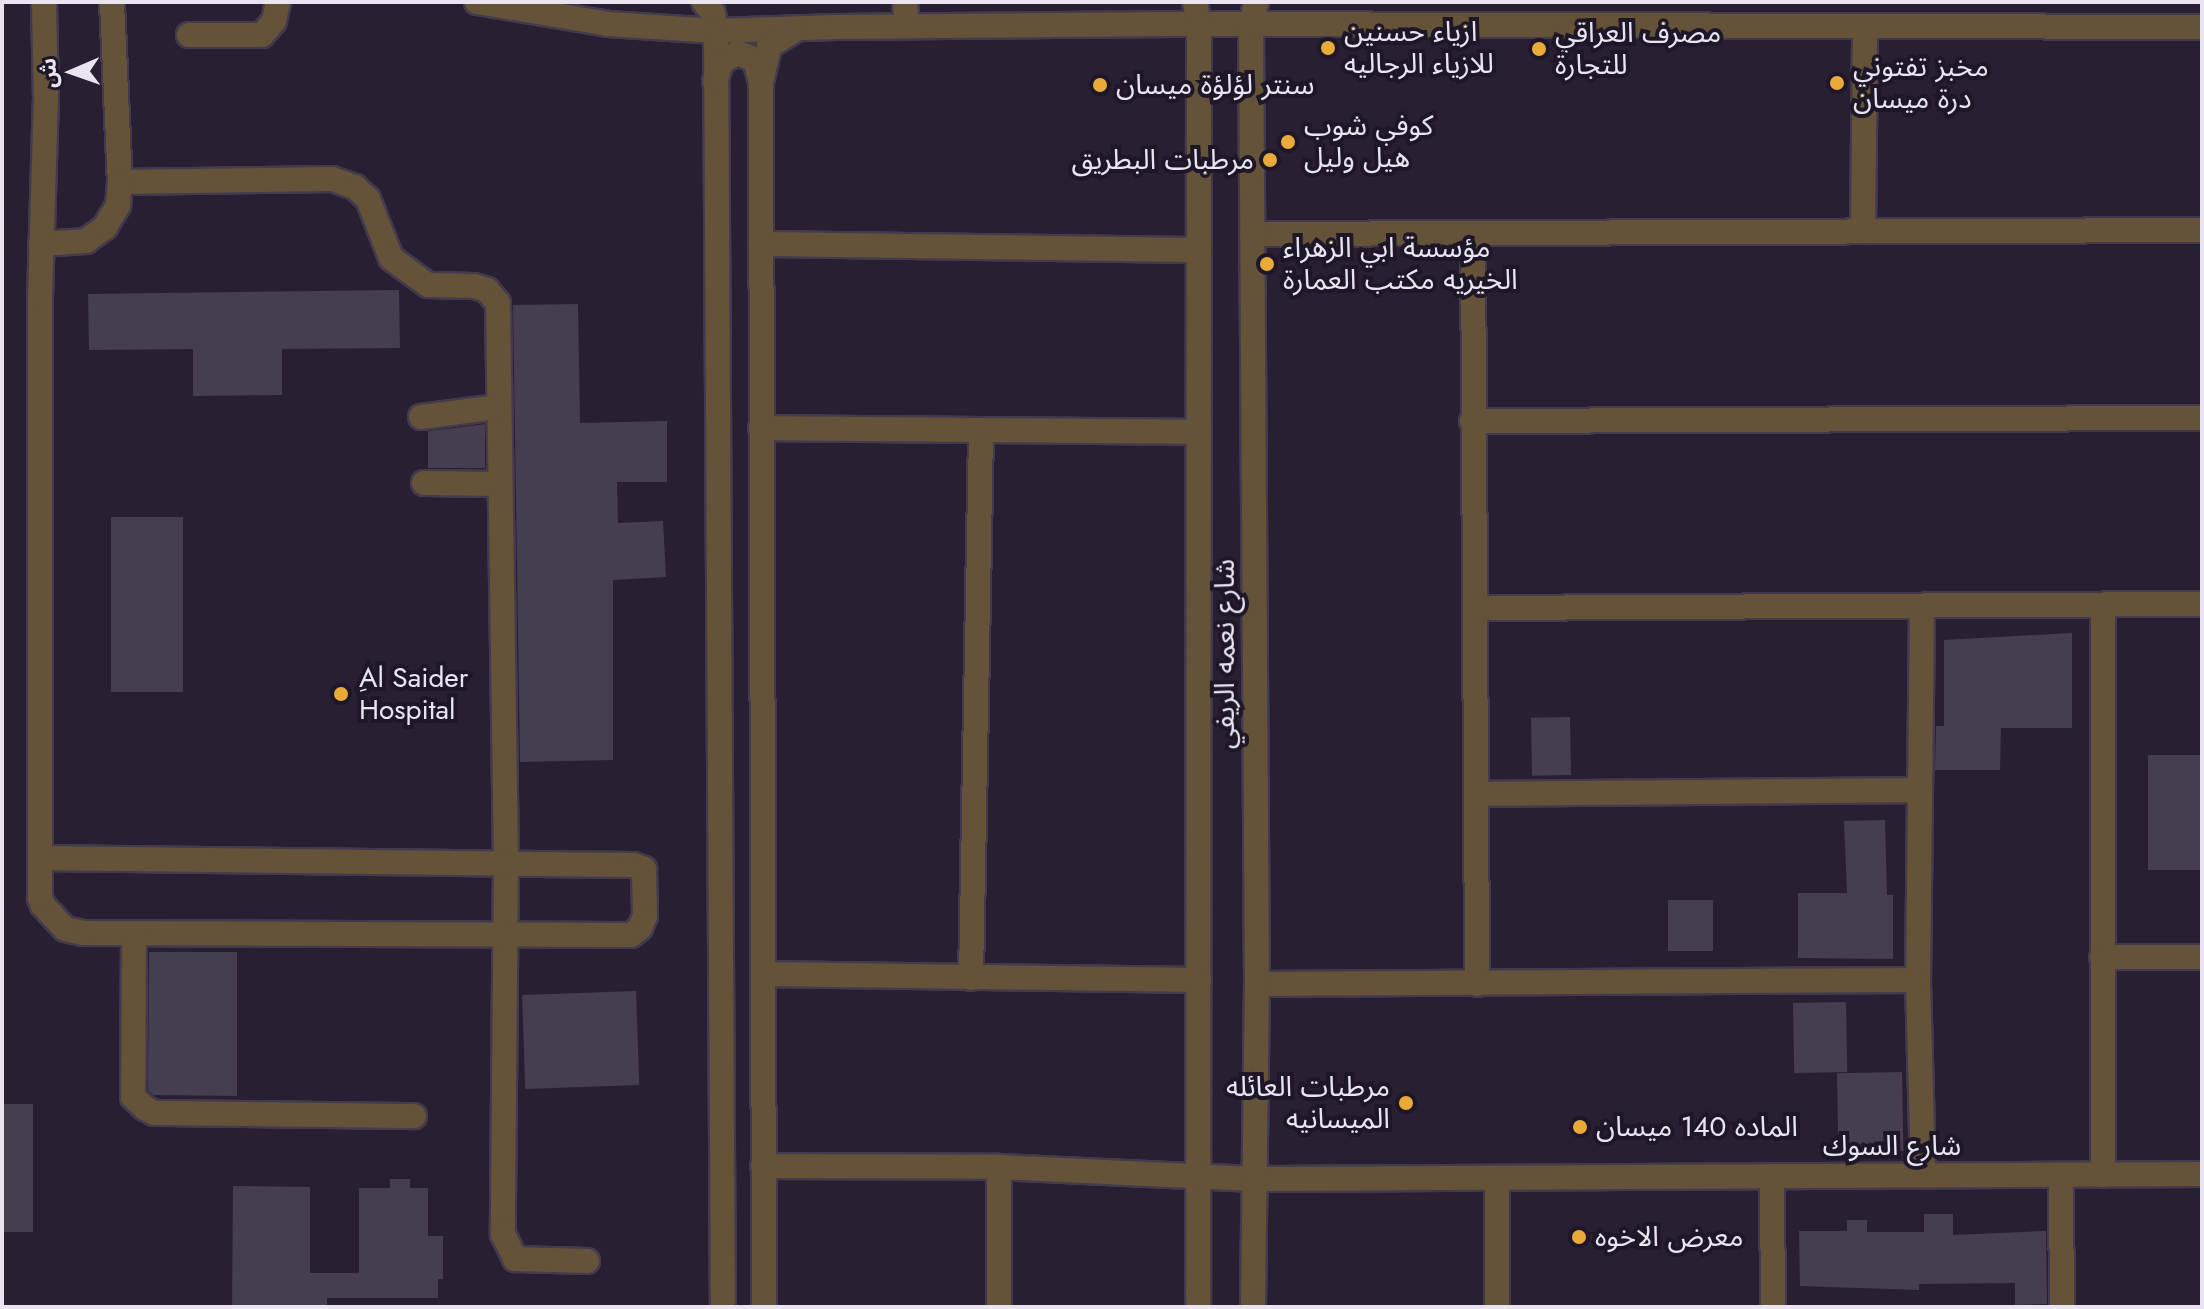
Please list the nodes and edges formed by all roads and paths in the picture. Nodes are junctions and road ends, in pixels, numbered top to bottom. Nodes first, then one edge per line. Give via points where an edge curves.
1 (44, 2) edge
2 (112, 2) edge
3 (278, 2) edge
4 (477, 2) edge
5 (704, 2) edge
6 (1256, 2) edge
7 (1197, 13) edge
8 (906, 14) edge
9 (1251, 26) junction
10 (1865, 27) junction
11 (2202, 27) edge
12 (795, 30) junction
13 (716, 31) junction
14 (189, 35) dead end
15 (761, 82) junction
16 (714, 87) junction
17 (120, 182) junction
18 (2202, 230) edge
19 (1863, 231) junction
20 (1473, 233) junction
21 (1252, 234) junction
22 (41, 244) junction
23 (761, 244) junction
24 (1199, 250) junction
25 (498, 407) junction
26 (421, 417) dead end
27 (2202, 418) edge
28 (1472, 421) junction
29 (761, 428) junction
30 (981, 430) junction
31 (1199, 432) junction
32 (424, 483) dead end
33 (500, 484) junction
34 (2202, 604) edge
35 (2103, 605) junction
36 (1922, 606) junction
37 (1477, 608) junction
38 (1919, 790) junction
39 (1476, 794) junction
40 (40, 858) junction
41 (506, 861) junction
42 (764, 907) junction
43 (722, 908) junction
44 (134, 933) junction
45 (505, 937) junction
46 (2102, 957) junction
47 (2202, 957) edge
48 (763, 974) junction
49 (971, 978) junction
50 (1199, 980) junction
51 (1918, 980) junction
52 (1257, 984) junction
53 (1477, 984) junction
54 (414, 1116) dead end
55 (763, 1166) junction
56 (999, 1167) junction
57 (2202, 1174) edge
58 (1923, 1175) junction
59 (2061, 1175) junction
60 (2103, 1175) junction
61 (1772, 1176) junction
62 (1199, 1178) junction
63 (1497, 1178) junction
64 (1254, 1179) junction
65 (587, 1261) dead end
66 (723, 1307) edge
67 (764, 1307) edge
68 (999, 1307) edge
69 (1198, 1307) edge
70 (1253, 1307) edge
71 (1497, 1307) edge
72 (1773, 1307) edge
73 (2062, 1307) edge

1 - 22 street
2 - 17 street
3 - 14 street via 274,21 262,35
4 - 13 street via 608,24
5 - 13 street via 713,13
6 - 9 street, شارع نعمه الريفي
7 - 8 street
7 - 9 street
7 - 24 street, شارع نعمه الريفي
8 - 12 street
9 - 10 street
9 - 21 street, شارع نعمه الريفي
10 - 11 street
10 - 19 street
12 - 13 street
12 - 15 street via 769,46
13 - 16 street
15 - 16 street via 755,60 738,53 722,61
15 - 23 street
16 - 43 street
17 - 22 street via 118,205 105,227 86,241
17 - 25 street via 332,179 355,187 368,199 391,258 428,285 474,286 487,290 498,303
18 - 19 street
19 - 20 street
20 - 21 street
20 - 28 street
21 - 52 street, شارع نعمه الريفي
22 - 40 street
23 - 24 street
23 - 29 street
24 - 31 street, شارع نعمه الريفي
25 - 26 street
25 - 33 street
27 - 28 street
28 - 37 street
29 - 30 street
29 - 42 street
30 - 31 street
30 - 49 street
31 - 50 street, شارع نعمه الريفي
32 - 33 street
33 - 41 street
34 - 35 street
35 - 36 street
35 - 46 street
36 - 37 street
36 - 38 street
37 - 39 street
38 - 39 street
38 - 51 street
39 - 53 street
40 - 41 street
40 - 44 street via 43,905 65,929
41 - 45 street
41 - 45 street via 633,865 644,869 646,881 645,916 631,935
42 - 43 street
42 - 48 street
43 - 66 street
44 - 45 street
44 - 54 street via 137,1104 154,1113
45 - 65 street via 503,1234 515,1259
46 - 47 street
46 - 60 street
48 - 49 street
48 - 55 street
49 - 50 street
50 - 62 street, شارع نعمه الريفي
51 - 53 street
51 - 58 street
52 - 53 street
52 - 64 street, شارع نعمه الريفي
55 - 56 street, شارع السوك
55 - 67 street
56 - 62 street, شارع السوك
56 - 68 street
57 - 60 street, شارع السوك
58 - 59 street, شارع السوك
58 - 61 street, شارع السوك
59 - 60 street, شارع السوك
59 - 73 street
61 - 63 street, شارع السوك
61 - 72 street
62 - 64 street, شارع السوك
62 - 69 street, شارع نعمه الريفي
63 - 64 street, شارع السوك
63 - 71 street
64 - 70 street, شارع نعمه الريفي

